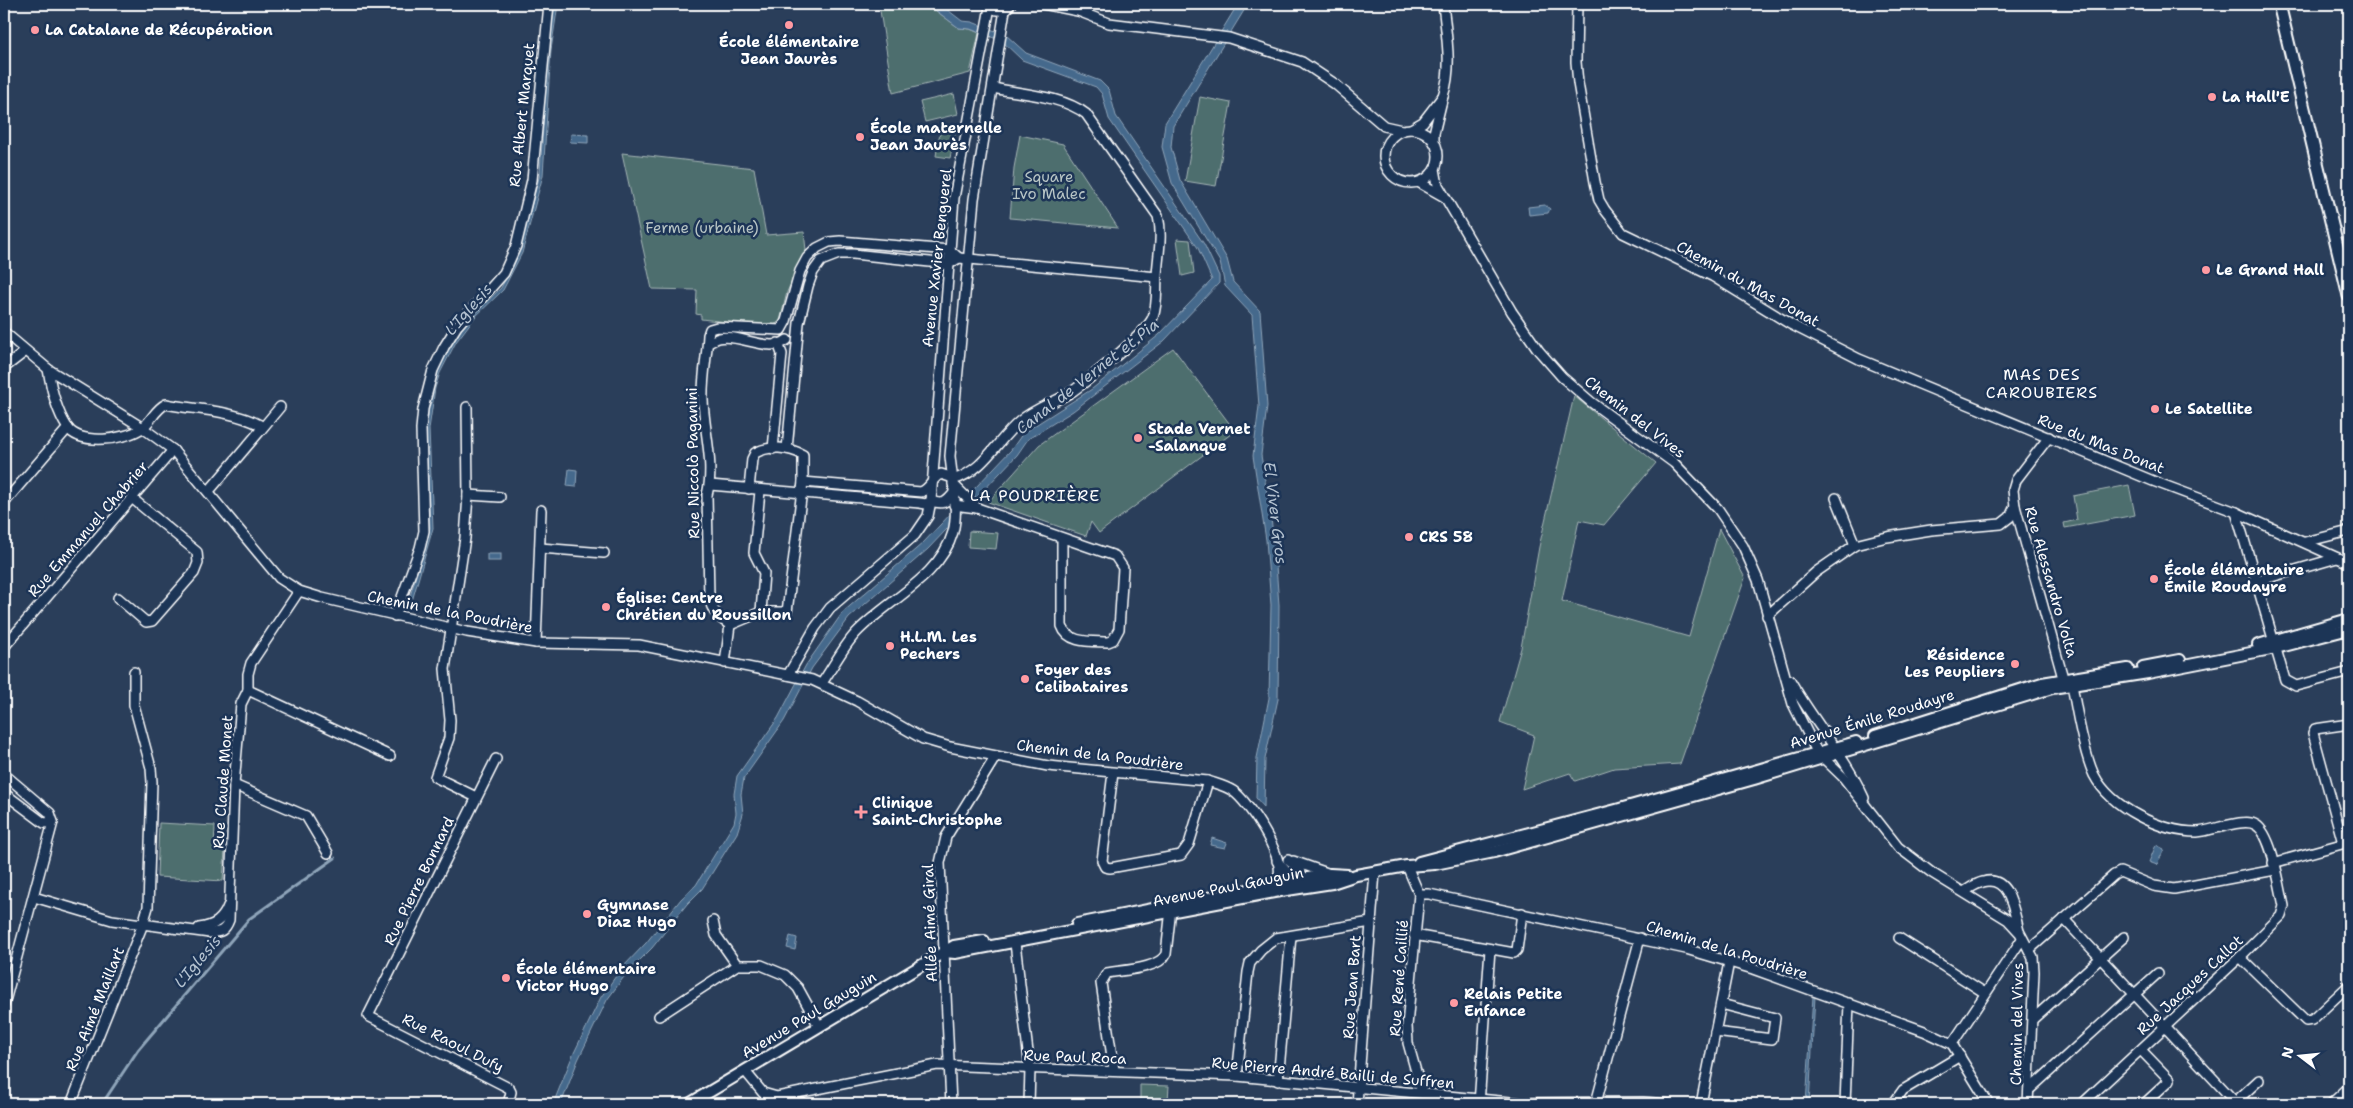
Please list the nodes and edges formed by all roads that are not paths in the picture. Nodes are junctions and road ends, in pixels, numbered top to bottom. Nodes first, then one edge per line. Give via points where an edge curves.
1 (549, 4) edge
2 (1043, 4) edge
3 (1443, 4) edge
4 (1577, 4) edge
5 (988, 5) edge
6 (2279, 5) edge
7 (1008, 7) edge
8 (993, 88) junction
9 (1443, 96) junction
10 (1384, 126) junction
11 (1406, 130) junction
12 (1388, 141) junction
13 (1434, 142) junction
14 (1435, 168) junction
15 (1420, 182) junction
16 (1446, 197) junction
17 (950, 250) junction
18 (963, 259) junction
19 (949, 264) junction
20 (1157, 277) junction
21 (2349, 296) edge
22 (780, 330) junction
23 (4, 332) edge
24 (797, 336) junction
25 (782, 341) junction
26 (708, 343) junction
27 (26, 351) junction
28 (1859, 359) joint
29 (4, 368) edge
30 (48, 368) junction
31 (280, 407) dead end
32 (466, 407) dead end
33 (68, 428) junction
34 (143, 428) junction
35 (260, 431) junction
36 (2049, 437) junction
37 (773, 449) junction
38 (174, 450) junction
39 (787, 450) junction
40 (803, 482) junction
41 (953, 484) junction
42 (710, 485) junction
43 (932, 485) junction
44 (749, 489) junction
45 (209, 491) junction
46 (760, 491) junction
47 (801, 494) junction
48 (468, 495) junction
49 (500, 497) dead end
50 (1836, 498) dead end
51 (133, 499) junction
52 (931, 501) junction
53 (4, 504) edge
54 (954, 505) junction
55 (2015, 506) junction
56 (977, 508) junction
57 (541, 510) dead end
58 (2236, 512) junction
59 (2349, 531) edge
60 (1062, 538) junction
61 (2305, 542) junction
62 (1855, 546) junction
63 (540, 548) junction
64 (604, 553) dead end
65 (2338, 558) junction
66 (2349, 563) edge
67 (2254, 582) junction
68 (299, 591) junction
69 (118, 598) dead end
70 (761, 612) junction
71 (395, 616) junction
72 (1767, 616) junction
73 (2349, 619) edge
74 (730, 625) junction
75 (452, 629) junction
76 (2349, 629) edge
77 (536, 644) junction
78 (2275, 644) junction
79 (4, 648) edge
80 (725, 663) junction
81 (1784, 669) junction
82 (134, 672) dead end
83 (2349, 672) edge
84 (788, 675) junction
85 (2068, 682) junction
86 (822, 683) junction
87 (248, 690) junction
88 (2345, 724) edge
89 (1836, 750) junction
90 (1821, 755) junction
91 (390, 756) dead end
92 (996, 756) junction
93 (496, 758) dead end
94 (1113, 773) junction
95 (5, 778) edge
96 (1208, 781) junction
97 (234, 785) junction
98 (4, 793) edge
99 (476, 797) junction
100 (1869, 810) junction
101 (53, 822) junction
102 (2346, 842) edge
103 (328, 853) dead end
104 (1277, 857) junction
105 (1288, 860) junction
106 (1407, 866) junction
107 (2274, 867) junction
108 (1375, 872) junction
109 (1330, 874) junction
110 (1356, 875) junction
111 (1300, 883) junction
112 (1274, 888) junction
113 (1965, 891) junction
114 (1419, 894) junction
115 (34, 897) junction
116 (1195, 900) junction
117 (1153, 908) junction
118 (1171, 911) junction
119 (1522, 913) junction
120 (2064, 919) junction
121 (713, 921) dead end
122 (1371, 922) junction
123 (143, 924) junction
124 (1414, 935) junction
125 (1291, 936) junction
126 (2021, 936) junction
127 (2124, 937) dead end
128 (1640, 938) junction
129 (1899, 938) dead end
130 (1015, 943) junction
131 (1490, 949) junction
132 (2029, 950) junction
133 (945, 952) junction
134 (2240, 957) junction
135 (2101, 959) junction
136 (1729, 962) junction
137 (737, 965) junction
138 (2158, 973) dead end
139 (2349, 985) edge
140 (1985, 993) junction
141 (2134, 994) junction
142 (1849, 1003) junction
143 (1721, 1004) junction
144 (4, 1006) edge
145 (368, 1016) joint
146 (659, 1016) dead end
147 (2033, 1019) junction
148 (819, 1026) junction
149 (2166, 1028) junction
150 (1715, 1032) junction
151 (1952, 1044) junction
152 (2141, 1050) junction
153 (1960, 1056) junction
154 (950, 1066) junction
155 (1030, 1069) junction
156 (1114, 1070) junction
157 (745, 1071) junction
158 (1200, 1075) joint
159 (1237, 1076) junction
160 (2259, 1080) dead end
161 (1278, 1081) junction
162 (2349, 1087) edge
163 (1359, 1088) junction
164 (2030, 1090) junction
165 (1422, 1093) junction
166 (1479, 1102) edge
167 (1643, 1103) edge
168 (72, 1104) edge
169 (508, 1104) edge
170 (689, 1104) edge
171 (951, 1104) edge
172 (1030, 1104) edge
173 (1357, 1104) edge
174 (1596, 1104) edge
175 (1668, 1104) edge
176 (1701, 1104) edge
177 (1845, 1104) edge
178 (1893, 1104) edge
179 (1989, 1104) edge
180 (2028, 1104) edge
181 (2082, 1104) edge
182 (2144, 1104) edge
183 (2235, 1104) edge
184 (2331, 1104) edge

1 - 71 street, Rue Albert Marquet via 532,180 516,246 504,273 457,326 434,370 421,428 424,531
2 - 10 street via 1078,11 1109,23 1229,38 1302,62 1335,84
3 - 9 street via 1449,53
4 - 28 street, Chemin du Mas Donat via 1578,83 1599,200 1614,224 1635,240 1712,276 1790,324
5 - 7 street via 995,10
5 - 17 street, Avenue Xavier Benguerel via 954,198
6 - 21 main road
7 - 8 street, Avenue Xavier Benguerel
8 - 18 street, Avenue Xavier Benguerel
8 - 20 street via 1063,102 1086,114 1158,216 1161,234
9 - 11 street via 1423,122
9 - 13 street
10 - 11 street
10 - 12 street
11 - 12 street
11 - 13 street via 1420,130
12 - 15 street via 1383,160 1388,171 1402,182
13 - 14 street via 1438,160
14 - 15 street
14 - 16 street, Chemin del Vives via 1438,185
15 - 16 street
16 - 72 street, Chemin del Vives via 1538,351 1591,402 1674,463 1718,509 1743,546 1758,580
17 - 18 street
17 - 19 street, Avenue Xavier Benguerel
17 - 22 street via 840,241 817,248 800,272 786,321
18 - 19 street
18 - 20 street
18 - 41 street, Avenue Xavier Benguerel via 950,456
19 - 24 street via 853,254 830,256 821,261 813,272
19 - 43 street, Avenue Xavier Benguerel
20 - 41 street via 1157,298 1149,326 1072,391 1021,420 986,461
22 - 25 street
22 - 26 street via 717,327 710,330
23 - 27 street, Chemin de la Poudrière
24 - 25 street
24 - 39 street
25 - 26 street via 720,338
25 - 37 street
26 - 42 street, Rue Niccolò Paganini via 703,398
27 - 29 street
27 - 30 street, Chemin de la Poudrière
28 - 36 street, Rue du Mas Donat
30 - 33 street via 54,395
30 - 34 street, Chemin de la Poudrière
31 - 35 street
32 - 48 street
33 - 34 street via 79,435 100,440 122,438
33 - 53 street
34 - 35 street via 166,404 210,410 252,421 260,425
34 - 38 street, Chemin de la Poudrière
35 - 45 street
36 - 55 street, Rue Alessandro Volta via 2016,480 2013,490
36 - 58 street, Rue du Mas Donat
37 - 39 street
37 - 44 street via 755,453
38 - 45 street, Chemin de la Poudrière
38 - 51 street, Rue Emmanuel Chabrier
39 - 40 street via 801,454 804,460
40 - 43 street via 921,492
40 - 47 street
41 - 43 street via 941,474
41 - 52 street via 948,502
41 - 54 street, Avenue Xavier Benguerel
41 - 56 street
42 - 44 street
42 - 74 street, Rue Niccolò Paganini via 707,495 710,597 716,616
43 - 52 street, Avenue Xavier Benguerel
44 - 46 street
45 - 68 street, Chemin de la Poudrière via 279,578
46 - 47 street
46 - 70 street via 754,553 764,573
47 - 52 street via 926,504
47 - 70 street via 789,607 787,612
48 - 49 street
48 - 75 street via 466,538
50 - 62 street
51 - 69 street via 197,552 198,563 194,573 152,621 146,622
51 - 79 street, Rue Emmanuel Chabrier
52 - 84 street, Avenue Xavier Benguerel via 928,516 915,535 830,608
54 - 56 street
54 - 86 street, Avenue Xavier Benguerel via 954,530 936,563 856,634
55 - 62 street via 2010,517 2001,524 1931,530
55 - 85 street, Rue Alessandro Volta
56 - 60 street
57 - 63 street
58 - 61 street, Rue du Mas Donat
58 - 67 street
59 - 61 street
60 - 60 street via 1064,632 1074,639 1113,640 1119,629 1122,563 1115,556
61 - 65 street, Rue du Mas Donat
62 - 72 street via 1816,572
63 - 64 street
63 - 77 street
65 - 66 street, Rue du Mas Donat
65 - 67 street
67 - 78 street
68 - 71 street, Chemin de la Poudrière
68 - 87 street, Rue Claude Monet via 251,663
70 - 74 street
71 - 75 street, Chemin de la Poudrière
72 - 81 street, Chemin del Vives
73 - 78 street, Avenue Émile Roudayre
74 - 80 street
75 - 77 street, Chemin de la Poudrière
75 - 99 street via 445,669 449,738 435,776
76 - 78 street, Avenue Émile Roudayre
77 - 80 street, Chemin de la Poudrière via 639,645
78 - 83 street via 2285,680 2296,686
78 - 85 street, Avenue Émile Roudayre via 2148,673
80 - 84 street, Chemin de la Poudrière
81 - 89 street, Chemin del Vives via 1804,706
81 - 90 street, Chemin del Vives via 1793,704
82 - 123 street, Rue Aimé Maillart via 134,705 152,782 148,907
84 - 86 street, Chemin de la Poudrière
85 - 89 street, Avenue Émile Roudayre via 1971,714
85 - 107 street, Rue Alessandro Volta via 2095,775 2110,794 2136,816 2176,829 2197,832 2247,821 2257,825 2266,834
86 - 92 street, Chemin de la Poudrière via 923,739
87 - 91 street
87 - 97 street, Rue Claude Monet via 241,704
88 - 102 street via 2315,729 2313,733
89 - 90 street, Avenue Émile Roudayre
89 - 100 street, Chemin del Vives
90 - 100 street, Chemin del Vives
90 - 106 street, Avenue Émile Roudayre via 1494,852
92 - 94 street, Chemin de la Poudrière
92 - 133 street, Allée Aimé Giral via 946,837 942,850
93 - 99 street, Rue Pierre Bonnard
94 - 96 street, Chemin de la Poudrière
94 - 96 street via 1102,862 1110,868 1181,855 1189,844
95 - 101 street via 50,813
96 - 104 street, Chemin de la Poudrière via 1232,791 1246,803 1260,822
97 - 103 street via 306,816
97 - 123 street, Rue Claude Monet via 230,900 225,914 209,927 189,929
98 - 101 street via 44,824
99 - 145 street, Rue Pierre Bonnard
100 - 113 street, Chemin del Vives via 1898,846 1932,873
101 - 115 street
102 - 107 street
104 - 105 street
104 - 111 street, Chemin de la Poudrière
104 - 112 street via 1279,874
105 - 109 street
105 - 111 street via 1300,870
106 - 108 street, Avenue Émile Roudayre
106 - 114 street
107 - 120 street via 2174,889 2154,886 2120,872
107 - 134 street, Rue Jacques Callot via 2284,906 2281,916
108 - 110 street, Avenue Émile Roudayre
108 - 122 street, Rue Jean Bart
109 - 110 street, Avenue Paul Gauguin
109 - 111 street, Avenue Paul Gauguin
110 - 111 street, Avenue Paul Gauguin via 1332,883
111 - 112 street, Avenue Paul Gauguin
112 - 116 street, Avenue Paul Gauguin
112 - 118 street, Avenue Paul Gauguin
113 - 126 street, Chemin del Vives via 2008,920
113 - 126 street via 1982,882 1991,881 2001,886 2009,894
114 - 119 street, Chemin de la Poudrière
114 - 124 street, Rue René Caillié
115 - 123 street via 112,920
115 - 144 street
116 - 117 street, Avenue Paul Gauguin
116 - 118 street, Avenue Paul Gauguin
117 - 118 street, Avenue Paul Gauguin
117 - 133 street, Avenue Paul Gauguin via 954,946
118 - 130 street, Avenue Paul Gauguin
118 - 156 street via 1163,960 1154,965 1107,973 1101,983
119 - 128 street, Chemin de la Poudrière
119 - 131 street via 1517,950 1514,953
120 - 132 street
120 - 135 street
121 - 137 street via 716,935
122 - 125 street
122 - 163 street, Rue Jean Bart
123 - 168 street, Rue Aimé Maillart
124 - 131 street
124 - 165 street, Rue René Caillié via 1407,1026 1408,1043
125 - 159 street via 1276,938 1250,963
125 - 161 street
126 - 132 street, Chemin del Vives
126 - 140 street
127 - 135 street
128 - 136 street, Chemin de la Poudrière
128 - 174 street
129 - 140 street
130 - 133 street, Avenue Paul Gauguin
130 - 155 street
131 - 166 street
132 - 147 street, Chemin del Vives via 2034,972
133 - 148 street, Avenue Paul Gauguin
133 - 154 street, Allée Aimé Giral
134 - 139 street via 2306,1021 2312,1020
134 - 149 street, Rue Jacques Callot
135 - 141 street
135 - 147 street
136 - 142 street, Chemin de la Poudrière
136 - 143 street
137 - 146 street
137 - 148 street via 761,965 784,975 798,988
138 - 141 street
140 - 151 street
141 - 149 street
141 - 164 street
142 - 151 street, Chemin de la Poudrière
142 - 177 street
143 - 150 street
143 - 150 street via 1775,1018 1772,1039
145 - 169 street, Rue Raoul Dufy via 509,1088
147 - 164 street, Chemin del Vives
148 - 157 street, Avenue Paul Gauguin
149 - 152 street, Rue Jacques Callot
149 - 183 street
150 - 176 street
151 - 153 street
152 - 181 street, Rue Jacques Callot
152 - 182 street via 2170,1080
153 - 178 street via 1903,1090
153 - 179 street
154 - 155 street, Rue Paul Roca
154 - 157 street, Rue Paul Roca via 937,1065 777,1097 763,1093
154 - 171 street, Allée Aimé Giral
155 - 156 street, Rue Paul Roca
155 - 172 street
156 - 158 street, Rue Paul Roca
157 - 170 street, Avenue Paul Gauguin
158 - 159 street, Rue Pierre André Bailli de Suffren
159 - 161 street, Rue Pierre André Bailli de Suffren
160 - 183 street
161 - 163 street, Rue Pierre André Bailli de Suffren
162 - 184 street
163 - 165 street, Rue Pierre André Bailli de Suffren
163 - 173 street, Rue Jean Bart
164 - 180 street, Chemin del Vives
165 - 166 street, Rue Pierre André Bailli de Suffren
166 - 174 street, Rue Pierre André Bailli de Suffren
167 - 174 street, Rue Pierre André Bailli de Suffren
167 - 175 street, Rue Pierre André Bailli de Suffren

